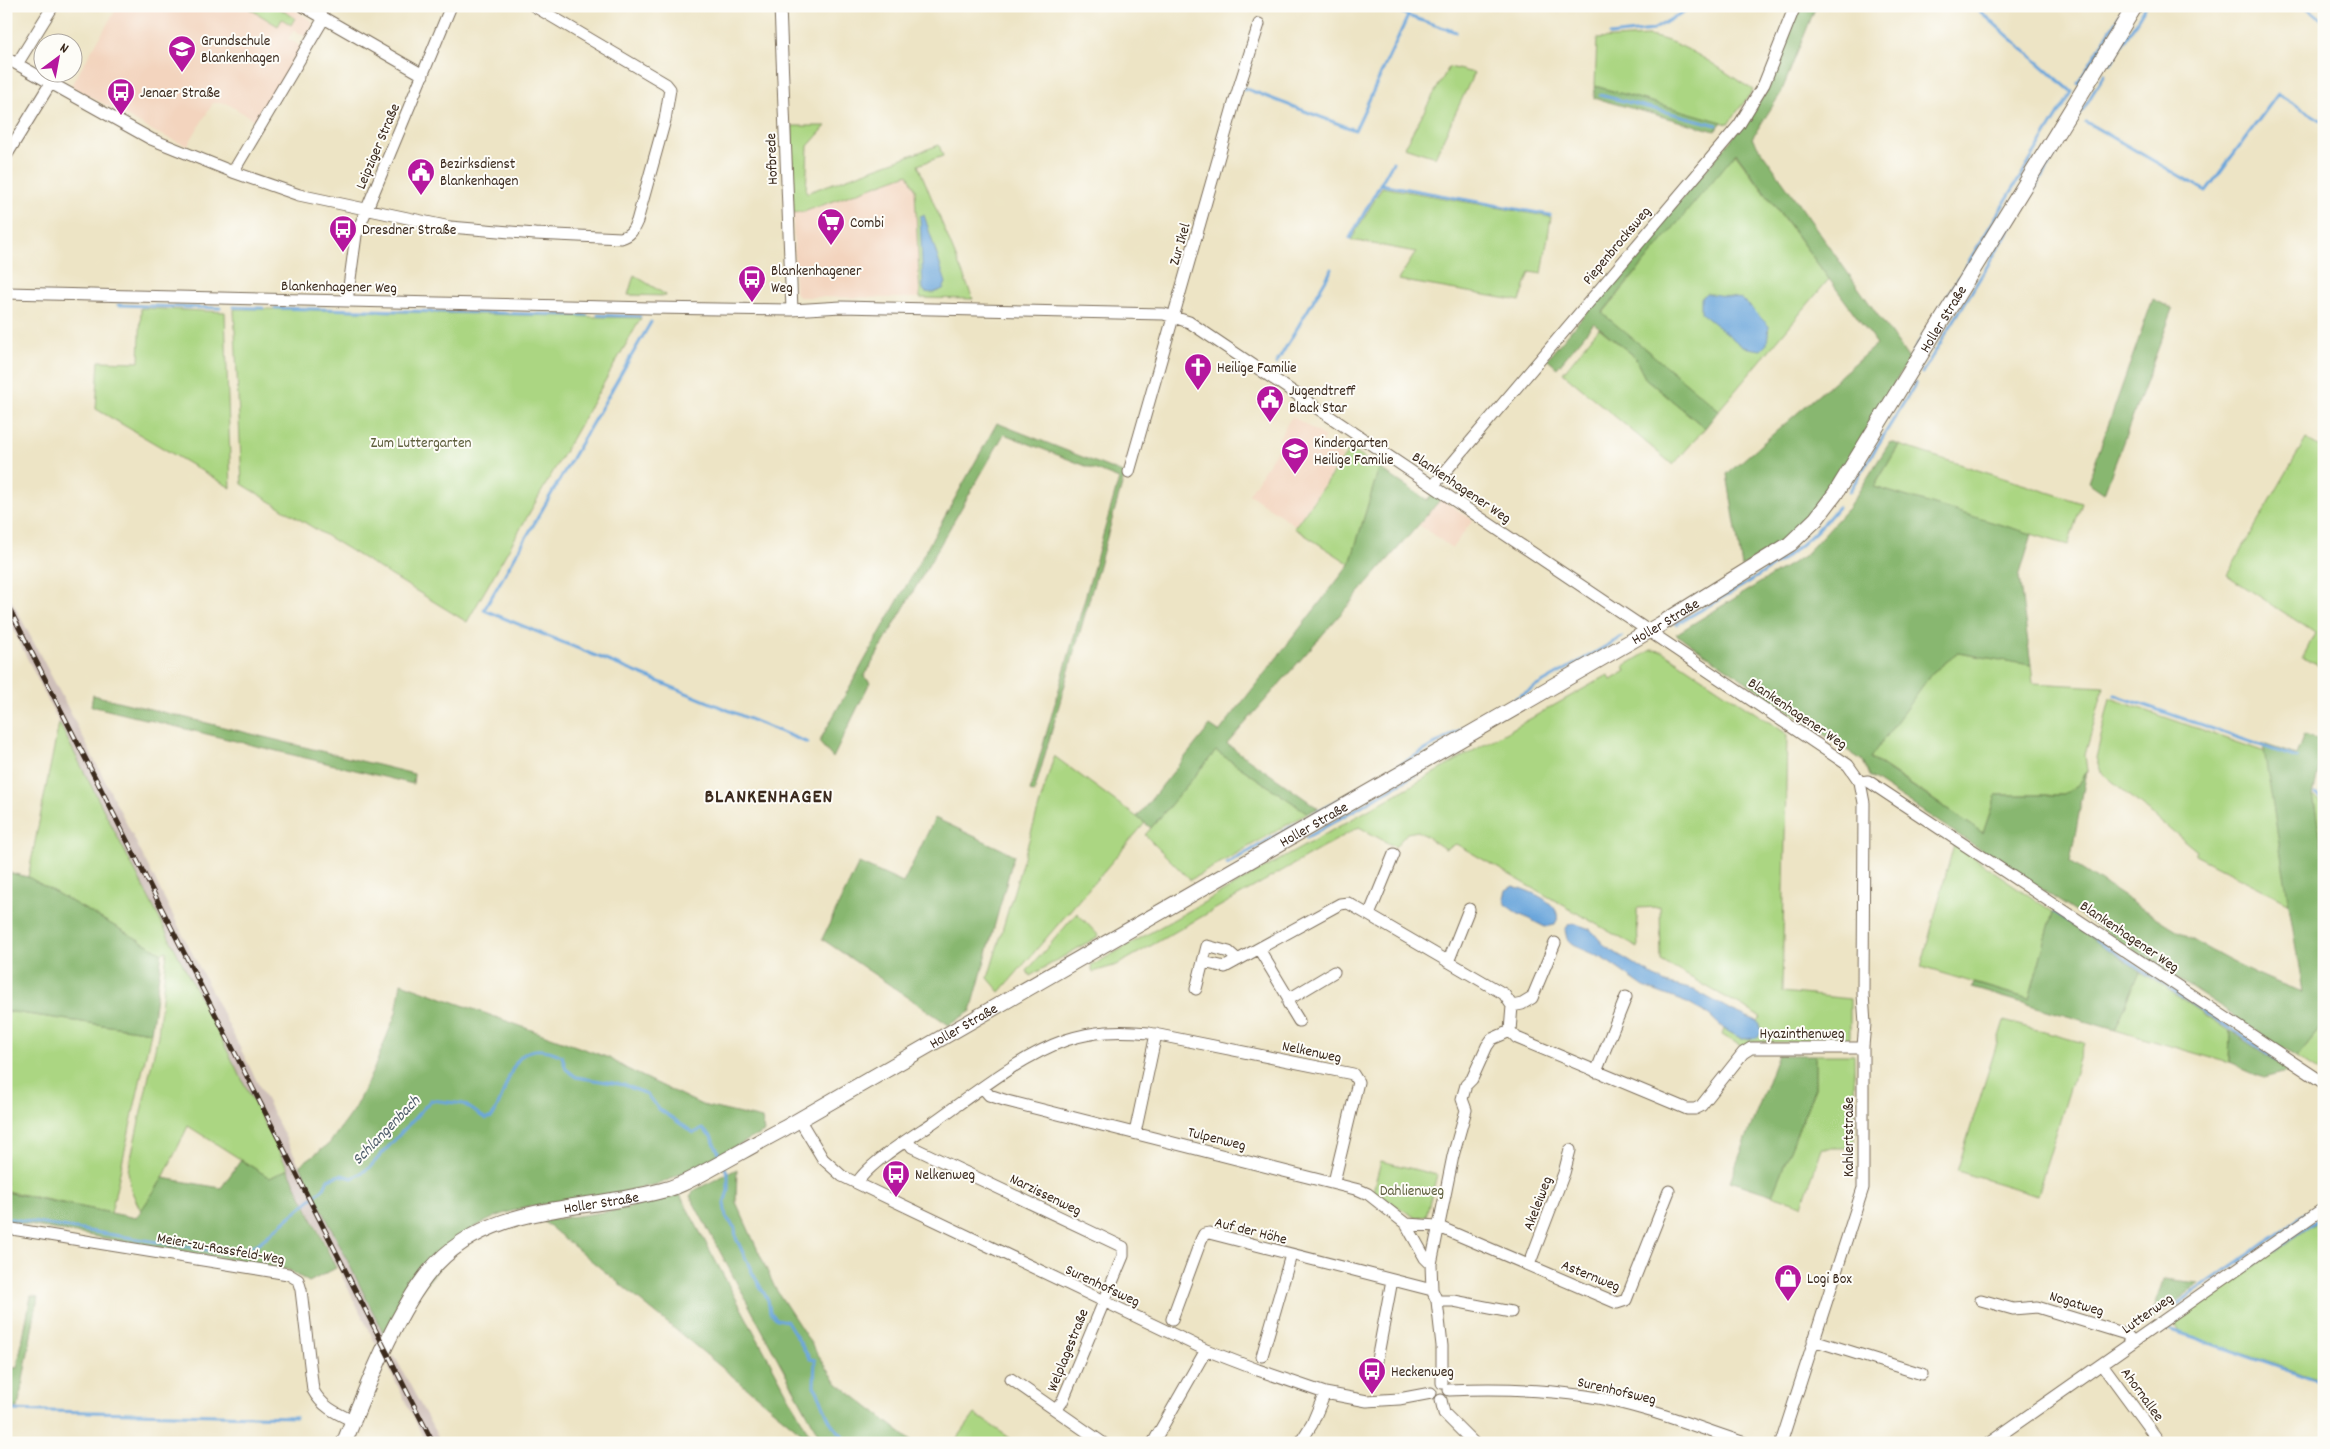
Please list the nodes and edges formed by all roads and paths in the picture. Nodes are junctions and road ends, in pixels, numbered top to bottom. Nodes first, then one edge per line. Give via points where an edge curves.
1 (52, 6) edge
2 (303, 6) edge
3 (451, 6) edge
4 (534, 6) edge
5 (780, 6) edge
6 (1795, 6) edge
7 (2135, 6) edge
8 (324, 18) junction
9 (1259, 24) dead end
10 (6, 58) edge
11 (17, 64) junction
12 (423, 75) junction
13 (50, 84) junction
14 (6, 156) edge
15 (232, 172) junction
16 (367, 210) junction
17 (6, 293) edge
18 (347, 301) junction
19 (792, 310) junction
20 (1174, 316) junction
21 (1129, 472) dead end
22 (1433, 486) junction
23 (1650, 630) junction
24 (1860, 782) junction
25 (1394, 854) dead end
26 (1469, 909) dead end
27 (1369, 915) junction
28 (1555, 943) dead end
29 (1259, 949) junction
30 (1238, 960) junction
31 (1203, 962) junction
32 (1448, 962) junction
33 (1334, 972) dead end
34 (1196, 989) dead end
35 (1626, 998) dead end
36 (1290, 999) junction
37 (1512, 1006) junction
38 (1299, 1021) dead end
39 (1510, 1031) junction
40 (1156, 1034) junction
41 (1863, 1047) junction
42 (1596, 1072) junction
43 (2324, 1083) edge
44 (983, 1088) junction
45 (799, 1119) junction
46 (1135, 1133) junction
47 (907, 1140) junction
48 (1570, 1150) dead end
49 (1334, 1182) junction
50 (857, 1183) junction
51 (1669, 1192) dead end
52 (2324, 1208) edge
53 (1406, 1224) junction
54 (1437, 1226) junction
55 (6, 1228) edge
56 (1291, 1255) junction
57 (1431, 1264) junction
58 (1529, 1265) junction
59 (1392, 1280) junction
60 (1432, 1290) junction
61 (1981, 1300) dead end
62 (1104, 1301) junction
63 (1438, 1301) junction
64 (1512, 1312) dead end
65 (1172, 1319) dead end
66 (1813, 1340) junction
67 (2132, 1341) junction
68 (1206, 1350) junction
69 (1262, 1356) dead end
70 (2102, 1364) junction
71 (1922, 1374) dead end
72 (1374, 1376) dead end
73 (1011, 1379) dead end
74 (1445, 1386) junction
75 (1325, 1394) junction
76 (1436, 1397) junction
77 (1056, 1410) junction
78 (353, 1421) junction
79 (1468, 1441) edge
80 (344, 1443) edge
81 (1103, 1443) edge
82 (1153, 1443) edge
83 (1300, 1443) edge
84 (1745, 1443) edge
85 (1781, 1443) edge
86 (1989, 1443) edge
87 (2160, 1443) edge

1 - 11 street
2 - 8 street
3 - 12 street, Leipziger Straße
4 - 16 street via 670,89 633,231 621,238 479,231
5 - 19 street, Hofbrede
6 - 22 street, Piepenbrocksweg via 1764,84 1739,125
7 - 23 street, Holler Straße via 1902,388 1826,506 1790,544
8 - 12 street
8 - 15 street
9 - 20 street, Zur Ikel
10 - 11 street
11 - 13 street
12 - 16 street, Leipziger Straße
13 - 14 street
13 - 15 street via 151,139
15 - 16 street via 300,195
16 - 18 street, Leipziger Straße via 354,249
17 - 18 street, Blankenhagener Weg
18 - 19 street, Blankenhagener Weg
19 - 20 street, Blankenhagener Weg via 841,307
20 - 21 street, Zur Ikel
20 - 22 street, Blankenhagener Weg via 1230,348
22 - 23 street, Blankenhagener Weg
23 - 24 street, Blankenhagener Weg via 1848,765
23 - 45 street, Holler Straße
24 - 41 street, Kahlertstraße via 1864,803 1863,994 1858,1024
24 - 43 street, Blankenhagener Weg via 1868,780
25 - 27 street
26 - 32 street
27 - 29 street via 1348,903 1340,904
27 - 32 street
28 - 37 street via 1532,998
29 - 30 street
29 - 36 street
30 - 31 street via 1225,967
30 - 31 street via 1229,952 1207,946
31 - 34 street
32 - 37 street via 1504,994
33 - 36 street
35 - 42 street
36 - 38 street via 1288,1003
37 - 39 street
39 - 42 street, Hyazinthenweg via 1517,1038
39 - 54 street via 1492,1039 1472,1080 1466,1085 1462,1099 1466,1110
40 - 44 street, Nelkenweg via 1120,1030 1096,1032 1065,1041 1005,1072
40 - 46 street
40 - 49 street, Nelkenweg via 1352,1074 1358,1082
41 - 42 street, Hyazinthenweg via 1751,1048 1743,1053 1701,1106 1695,1109 1687,1109
41 - 66 street, Kahlertstraße via 1863,1188
44 - 46 street, Tulpenweg via 989,1095 1007,1101
44 - 47 street, Nelkenweg
45 - 50 street, Surenhofsweg via 830,1166
45 - 78 street, Holler Straße via 680,1185 521,1215 497,1224 458,1246 431,1270 409,1301
46 - 49 street, Tulpenweg
47 - 50 street, Nelkenweg via 862,1175
47 - 62 street, Narzissenweg via 912,1147 1123,1247 1123,1256
48 - 58 street, Akeleiweg
49 - 53 street, Tulpenweg via 1368,1194
50 - 62 street, Surenhofsweg
51 - 58 street, Asternweg via 1626,1300 1622,1303
52 - 67 street, Lutterweg
53 - 54 street
53 - 57 street
54 - 57 street
54 - 58 street, Asternweg
55 - 78 street, Meier-zu-Rassfeld-Weg via 288,1274 298,1280 301,1290 313,1390 327,1408
56 - 59 street, Auf der Höhe
56 - 65 street, Auf der Höhe via 1209,1232 1204,1234
56 - 69 street, Auf der Höhe
57 - 60 street
59 - 60 street, Auf der Höhe
59 - 72 street
60 - 63 street
61 - 67 street, Nogatweg via 2013,1309 2037,1307 2126,1334
62 - 68 street, Surenhofsweg
62 - 77 street, Welplagestraße
63 - 64 street
63 - 74 street
66 - 71 street
66 - 85 street, Kahlertstraße
67 - 70 street, Lutterweg
68 - 75 street, Surenhofsweg
68 - 82 street
70 - 86 street, Lutterweg
70 - 87 street, Ahornallee
73 - 77 street, Welplagestraße
74 - 76 street via 1447,1397
74 - 84 street, Surenhofsweg via 1587,1396
75 - 76 street, Surenhofsweg via 1367,1401
75 - 83 street
76 - 79 street
77 - 81 street, Welplagestraße
78 - 80 street, Holler Straße

